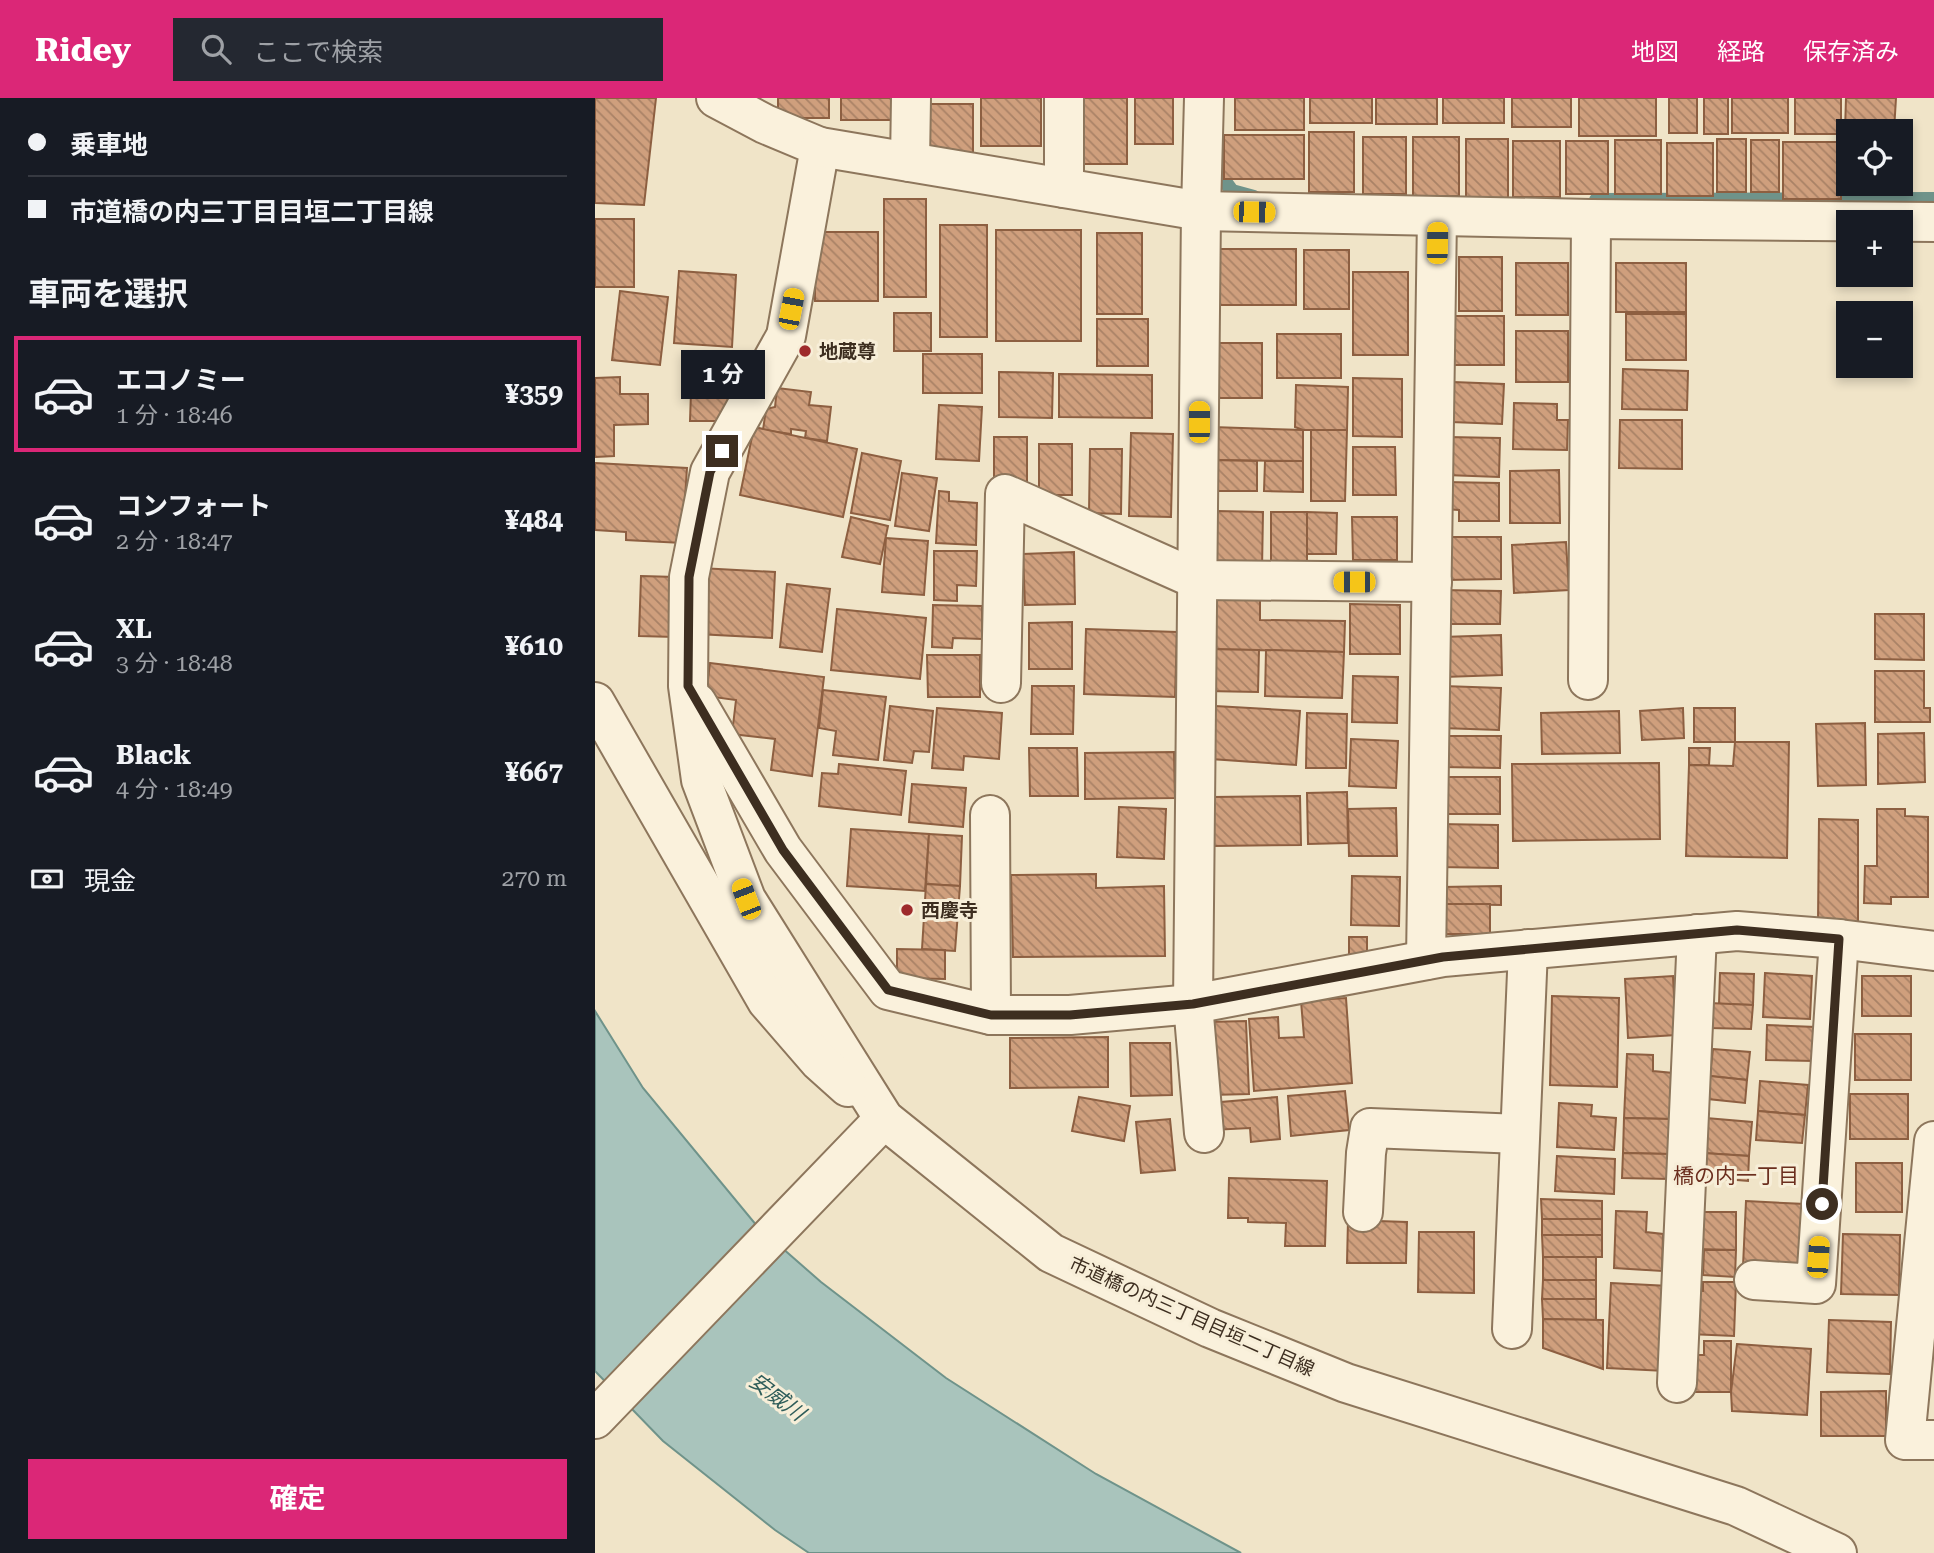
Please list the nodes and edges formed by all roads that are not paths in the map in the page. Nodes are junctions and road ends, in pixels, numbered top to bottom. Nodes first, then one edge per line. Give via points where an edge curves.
1 (716, 98) edge
2 (911, 98) edge
3 (1064, 98) edge
4 (1204, 98) edge
5 (820, 147) junction
6 (910, 162) junction
7 (1064, 188) junction
8 (1201, 211) junction
9 (1437, 216) junction
10 (1591, 219) junction
11 (1934, 222) edge
12 (1198, 580) junction
13 (1432, 582) junction
14 (1588, 680) dead end
15 (1000, 683) dead end
16 (688, 686) junction
17 (595, 702) edge
18 (990, 815) dead end
19 (1697, 934) junction
20 (1839, 939) junction
21 (1528, 949) junction
22 (1934, 951) edge
23 (1426, 960) junction
24 (1193, 1004) junction
25 (991, 1015) junction
26 (884, 1119) junction
27 (1204, 1133) dead end
28 (1520, 1134) junction
29 (1934, 1141) edge
30 (1363, 1212) dead end
31 (1754, 1279) dead end
32 (1512, 1329) dead end
33 (1677, 1383) dead end
34 (595, 1419) edge
35 (1934, 1440) edge
36 (1837, 1553) edge

1 - 5 street
2 - 6 street
3 - 7 street
4 - 8 street
5 - 6 street
5 - 16 street, 市道橋の内三丁目目垣二丁目線 via 786,336 710,472 689,577
6 - 7 street
7 - 8 street
8 - 9 street
8 - 12 street
9 - 10 street
9 - 13 street
10 - 11 street
10 - 14 street
12 - 13 street
12 - 15 street via 1005,494
12 - 24 street
13 - 23 street
16 - 25 street via 783,850 888,990
16 - 26 street, 市道橋の内三丁目目垣二丁目線 via 701,780 746,899
17 - 26 street via 767,1001 819,1061
18 - 25 street
19 - 20 street via 1737,930
19 - 21 street
19 - 33 street
20 - 22 street
20 - 31 street via 1817,1284
21 - 23 street
21 - 28 street
23 - 24 street
24 - 25 street via 1070,1015
24 - 27 street
26 - 34 street
26 - 36 street, 市道橋の内三丁目目垣二丁目線 via 1051,1253 1210,1328 1346,1383 1735,1506
28 - 30 street via 1370,1128
28 - 32 street
29 - 35 street via 1905,1440

